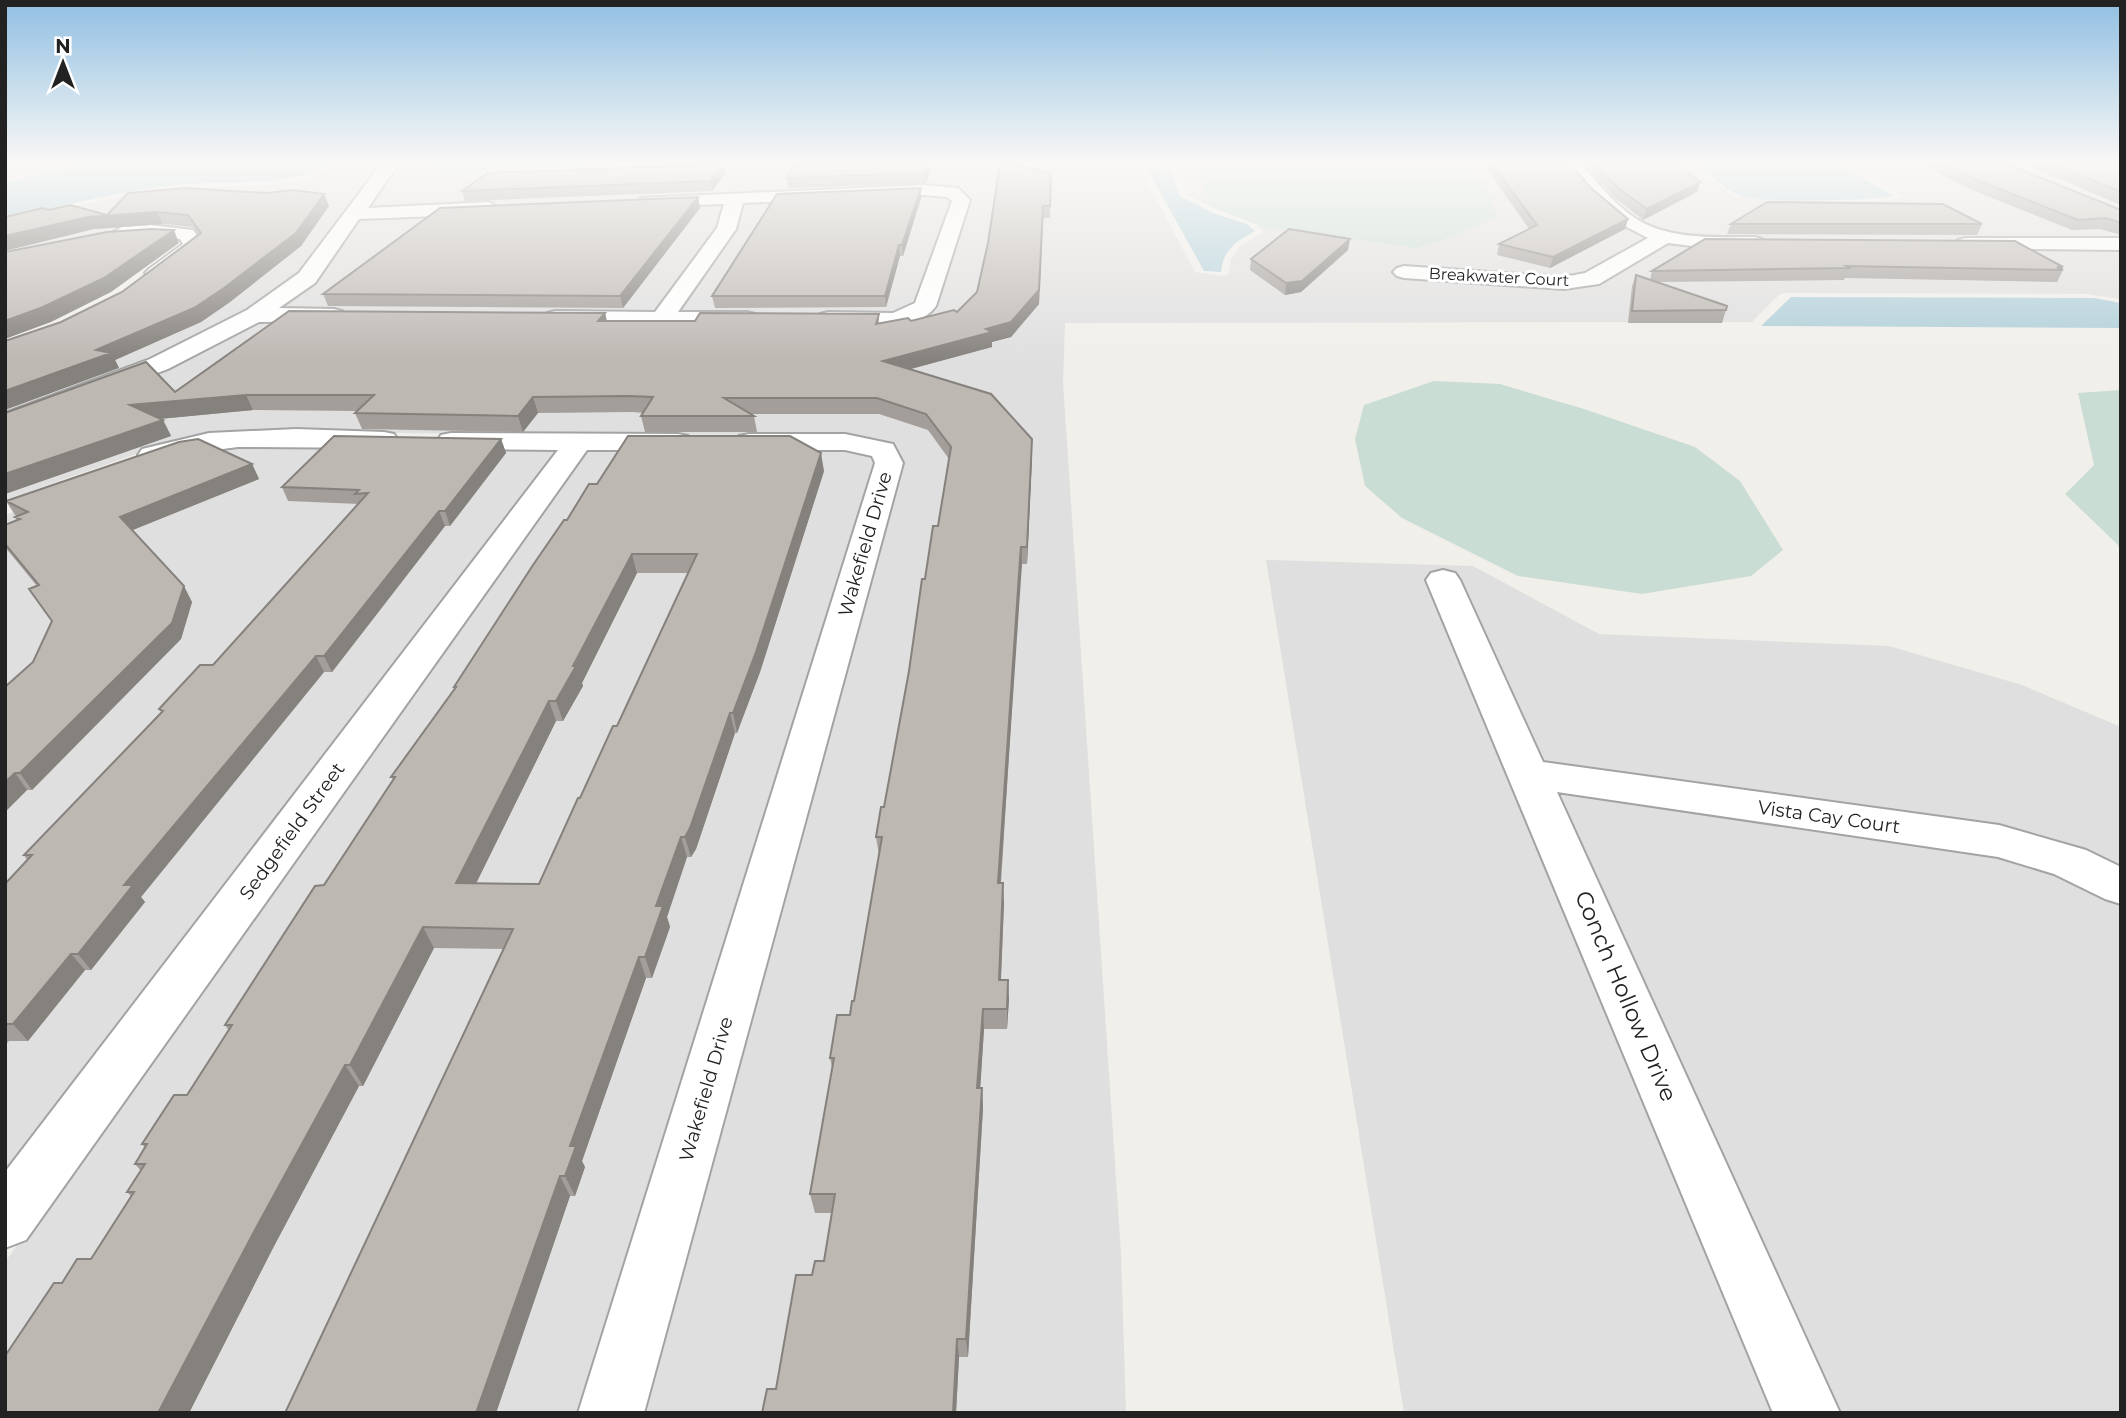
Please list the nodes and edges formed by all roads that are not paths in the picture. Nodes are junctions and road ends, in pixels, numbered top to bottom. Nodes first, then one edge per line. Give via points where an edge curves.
1 (344, 229) edge
2 (726, 229) edge
3 (951, 229) edge
4 (1642, 229) edge
5 (100, 236) edge
6 (1667, 236) junction
7 (1769, 243) edge
8 (1943, 244) edge
9 (2121, 244) edge
10 (1404, 272) dead end
11 (140, 285) edge
12 (255, 315) junction
13 (355, 316) edge
14 (536, 318) edge
15 (660, 319) junction
16 (770, 319) edge
17 (810, 319) edge
18 (5, 422) edge
19 (578, 443) junction
20 (118, 467) edge
21 (1443, 580) dead end
22 (1529, 774) junction
23 (2121, 887) edge
24 (5, 1220) edge
25 (611, 1413) edge
26 (1807, 1413) edge

1 - 12 street via 307,278
2 - 15 street
3 - 17 street via 925,306 916,316
4 - 6 street
5 - 11 street via 150,231 186,234 194,245
6 - 7 street via 1716,243
6 - 10 street, Breakwater Court via 1591,279 1564,283
8 - 9 street
12 - 13 street
12 - 18 street via 159,364
14 - 15 street
15 - 16 street
19 - 20 street, Wakefield Drive via 235,438 181,445
19 - 24 street, Sedgefield Street
19 - 25 street, Wakefield Drive via 845,442 883,450 889,463
21 - 22 street, Conch Hollow Drive
22 - 23 street, Vista Cay Court via 1999,842 2070,862
22 - 26 street, Conch Hollow Drive

